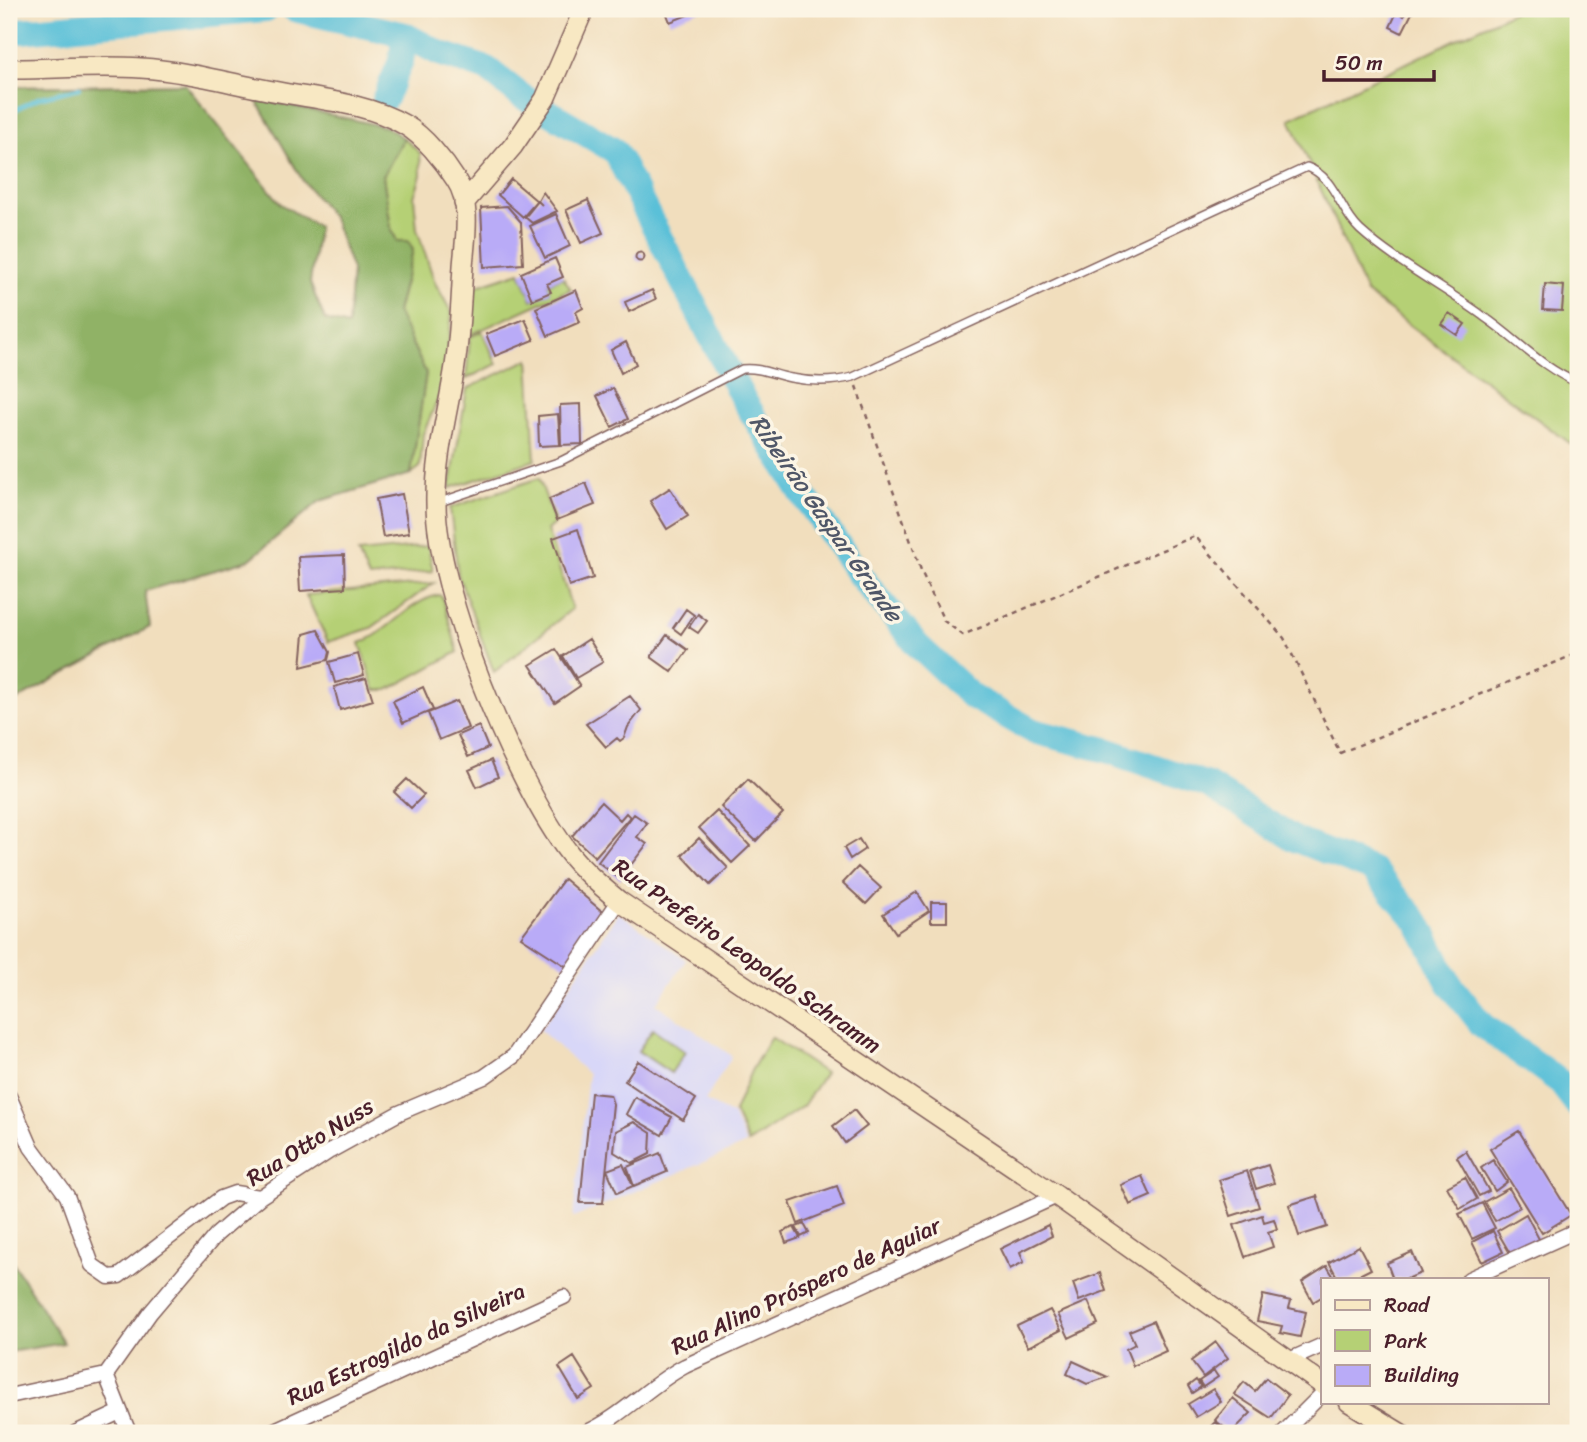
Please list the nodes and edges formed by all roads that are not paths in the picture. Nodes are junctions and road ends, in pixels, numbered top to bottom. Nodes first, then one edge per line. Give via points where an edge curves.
1 (584, 9) edge
2 (9, 69) edge
3 (464, 203) junction
4 (1578, 383) edge
5 (436, 503) junction
6 (619, 901) junction
7 (9, 1096) edge
8 (1057, 1196) junction
9 (260, 1197) junction
10 (1578, 1230) edge
11 (1471, 1278) edge
12 (564, 1297) dead end
13 (1321, 1346) edge
14 (1287, 1361) junction
15 (106, 1375) junction
16 (1321, 1384) edge
17 (1321, 1395) edge
18 (9, 1396) edge
19 (1352, 1404) edge
20 (120, 1412) junction
21 (592, 1432) edge
22 (75, 1433) edge
23 (129, 1433) edge
24 (268, 1433) edge
25 (1283, 1433) edge
26 (1400, 1433) edge

1 - 3 street via 540,106
2 - 3 street via 141,68 344,103 397,121 416,133 456,180
3 - 5 street, Rua Prefeito Leopoldo Schramm via 455,365 438,461
4 - 5 lane via 1534,359 1486,317 1360,230 1329,182 1307,167 853,377 816,381 742,369 561,460
5 - 6 street, Rua Prefeito Leopoldo Schramm via 443,565 464,632 512,749 540,809 568,852
6 - 8 street, Rua Prefeito Leopoldo Schramm
6 - 9 street, Rua Otto Nuss via 514,1056 484,1077 399,1113 330,1150
7 - 9 street via 31,1147 67,1196 92,1265 108,1277 119,1276 220,1198 235,1193
8 - 14 street, Rua Prefeito Leopoldo Schramm
8 - 21 street, Rua Alino Próspero de Aguiar via 685,1366
9 - 15 street, Rua Otto Nuss via 216,1236 150,1313
10 - 11 street
12 - 24 street, Rua Estrogildo da Silveira
13 - 14 street
14 - 16 street, Rua Prefeito Leopoldo Schramm
15 - 18 street
15 - 20 street
17 - 25 street
19 - 26 street
20 - 22 street
20 - 23 street

